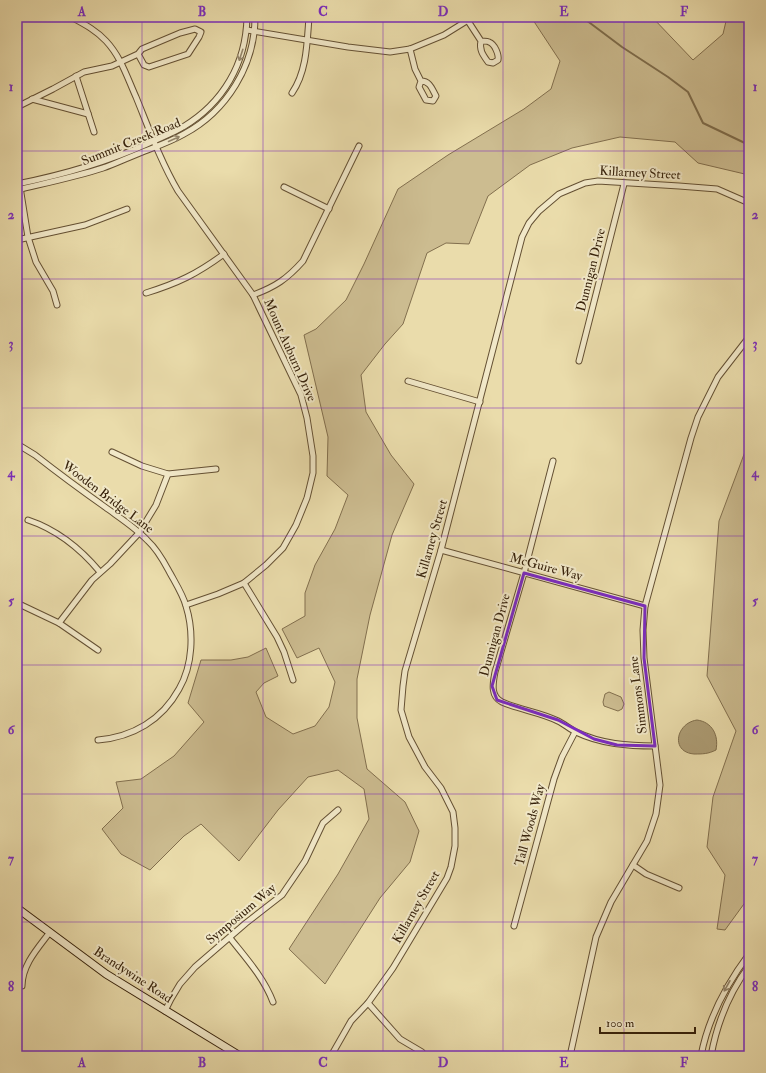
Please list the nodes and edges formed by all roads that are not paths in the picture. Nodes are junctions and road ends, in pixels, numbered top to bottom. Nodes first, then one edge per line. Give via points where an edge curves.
1 (71, 17) edge
2 (247, 17) edge
3 (255, 17) edge
4 (309, 17) edge
5 (473, 17) edge
6 (468, 21) junction
7 (247, 30) junction
8 (255, 32) junction
9 (307, 40) junction
10 (481, 41) junction
11 (410, 49) junction
12 (138, 54) junction
13 (122, 62) junction
14 (76, 76) junction
15 (421, 81) dead end
16 (292, 93) dead end
17 (32, 99) junction
18 (17, 106) edge
19 (88, 114) junction
20 (94, 132) dead end
21 (154, 141) junction
22 (156, 146) junction
23 (359, 146) dead end
24 (624, 184) junction
25 (18, 187) edge
26 (284, 187) dead end
27 (749, 203) edge
28 (128, 209) dead end
29 (329, 209) junction
30 (28, 237) junction
31 (17, 240) edge
32 (224, 254) junction
33 (146, 293) dead end
34 (253, 295) junction
35 (57, 305) dead end
36 (749, 337) edge
37 (579, 361) dead end
38 (408, 380) dead end
39 (480, 402) junction
40 (17, 444) edge
41 (112, 452) dead end
42 (553, 461) dead end
43 (216, 470) dead end
44 (168, 474) junction
45 (28, 520) dead end
46 (139, 533) junction
47 (441, 550) junction
48 (100, 572) junction
49 (524, 573) junction
50 (244, 583) junction
51 (19, 604) dead end
52 (186, 605) junction
53 (645, 606) junction
54 (59, 623) junction
55 (98, 650) dead end
56 (293, 680) dead end
57 (576, 732) junction
58 (98, 740) dead end
59 (655, 746) junction
60 (338, 810) dead end
61 (633, 865) junction
62 (679, 888) dead end
63 (17, 908) edge
64 (514, 926) dead end
65 (50, 932) junction
66 (230, 938) junction
67 (749, 954) edge
68 (749, 966) edge
69 (22, 986) dead end
70 (273, 1002) dead end
71 (368, 1003) junction
72 (165, 1011) junction
73 (422, 1052) dead end
74 (240, 1056) edge
75 (331, 1056) edge
76 (570, 1056) edge
77 (701, 1056) edge
78 (711, 1056) edge

1 - 13 street, Mount Auburn Drive via 100,35
2 - 7 street, Summit Creek Road
3 - 8 street, Summit Creek Road
4 - 9 street
5 - 6 street
6 - 10 street
6 - 11 street via 444,35
7 - 8 street
7 -> 21 street, Summit Creek Road via 237,68 216,100 183,127
8 - 9 street
22 -> 8 street, Summit Creek Road via 193,129 225,100 243,73
9 - 11 street via 390,52
9 - 16 street via 301,76
10 - 10 street via 480,47 488,62 498,60 499,56 492,44
11 - 15 street
12 - 12 street via 142,49 180,33 195,29 201,32 188,54 149,67 144,65
12 - 13 street
13 - 14 street
13 - 21 street, Mount Auburn Drive
14 - 17 street
14 - 19 street
17 - 18 street
17 - 19 street
19 - 20 street
21 - 22 street, Mount Auburn Drive
21 - 25 street, Summit Creek Road via 90,167
22 - 25 street, Summit Creek Road via 97,170
22 - 32 street, Mount Auburn Drive via 178,192
23 - 29 street
24 - 27 street, Killarney Street via 717,189
24 - 37 street, Dunnigan Drive
24 - 39 street, Killarney Street via 598,181 576,186 559,194 529,223 522,237
25 - 30 street
26 - 29 street
28 - 30 street via 85,225
29 - 34 street via 309,252 300,265 271,288
30 - 31 street
30 - 35 street via 36,262 53,291
32 - 33 street via 194,275
32 - 34 street, Mount Auburn Drive
34 - 50 street, Mount Auburn Drive via 301,395 311,440 313,473 303,510 283,548
36 - 53 street, Simmons Lane via 718,377 698,417
38 - 39 street
39 - 47 street, Killarney Street
40 - 46 street, Wooden Bridge Lane
41 - 44 street via 142,466
42 - 49 street, Dunnigan Drive
43 - 44 street
44 - 46 street via 156,505
45 - 48 street via 50,529 71,542
46 - 48 street
46 - 52 street, Wooden Bridge Lane via 151,543 160,556
47 - 49 street, McGuire Way
47 - 71 street, Killarney Street via 405,671 402,710 413,746 451,807 455,846 447,878 393,968
48 - 54 street via 82,591
49 - 53 street, McGuire Way
49 - 57 street, Dunnigan Drive via 495,672 492,686 494,694 497,700 558,720
50 - 52 street, Mount Auburn Drive
50 - 56 street via 277,637
51 - 54 street
52 - 58 street, Wooden Bridge Lane via 190,655 185,676 174,698 145,726 128,734
53 - 59 street, Simmons Lane via 644,658
54 - 55 street
57 - 59 street, Dunnigan Drive via 617,745
57 - 64 street, Tall Woods Way via 562,757 554,779
59 - 61 street, Simmons Lane via 660,785 656,814 647,841
60 - 66 street, Symposium Way via 323,823 305,861 282,895
61 - 62 street via 646,874
61 - 76 street, Simmons Lane via 611,902 596,937
63 - 65 main road, Brandywine Road
65 - 69 street via 25,968
65 - 72 main road, Brandywine Road via 106,974
66 - 70 street via 265,985
66 - 72 street, Symposium Way via 186,976
67 -> 77 street via 722,996 703,1044
68 - 78 street via 728,999 719,1022
71 - 73 street via 400,1039
71 - 75 street, Killarney Street via 351,1021
72 - 74 main road, Brandywine Road

